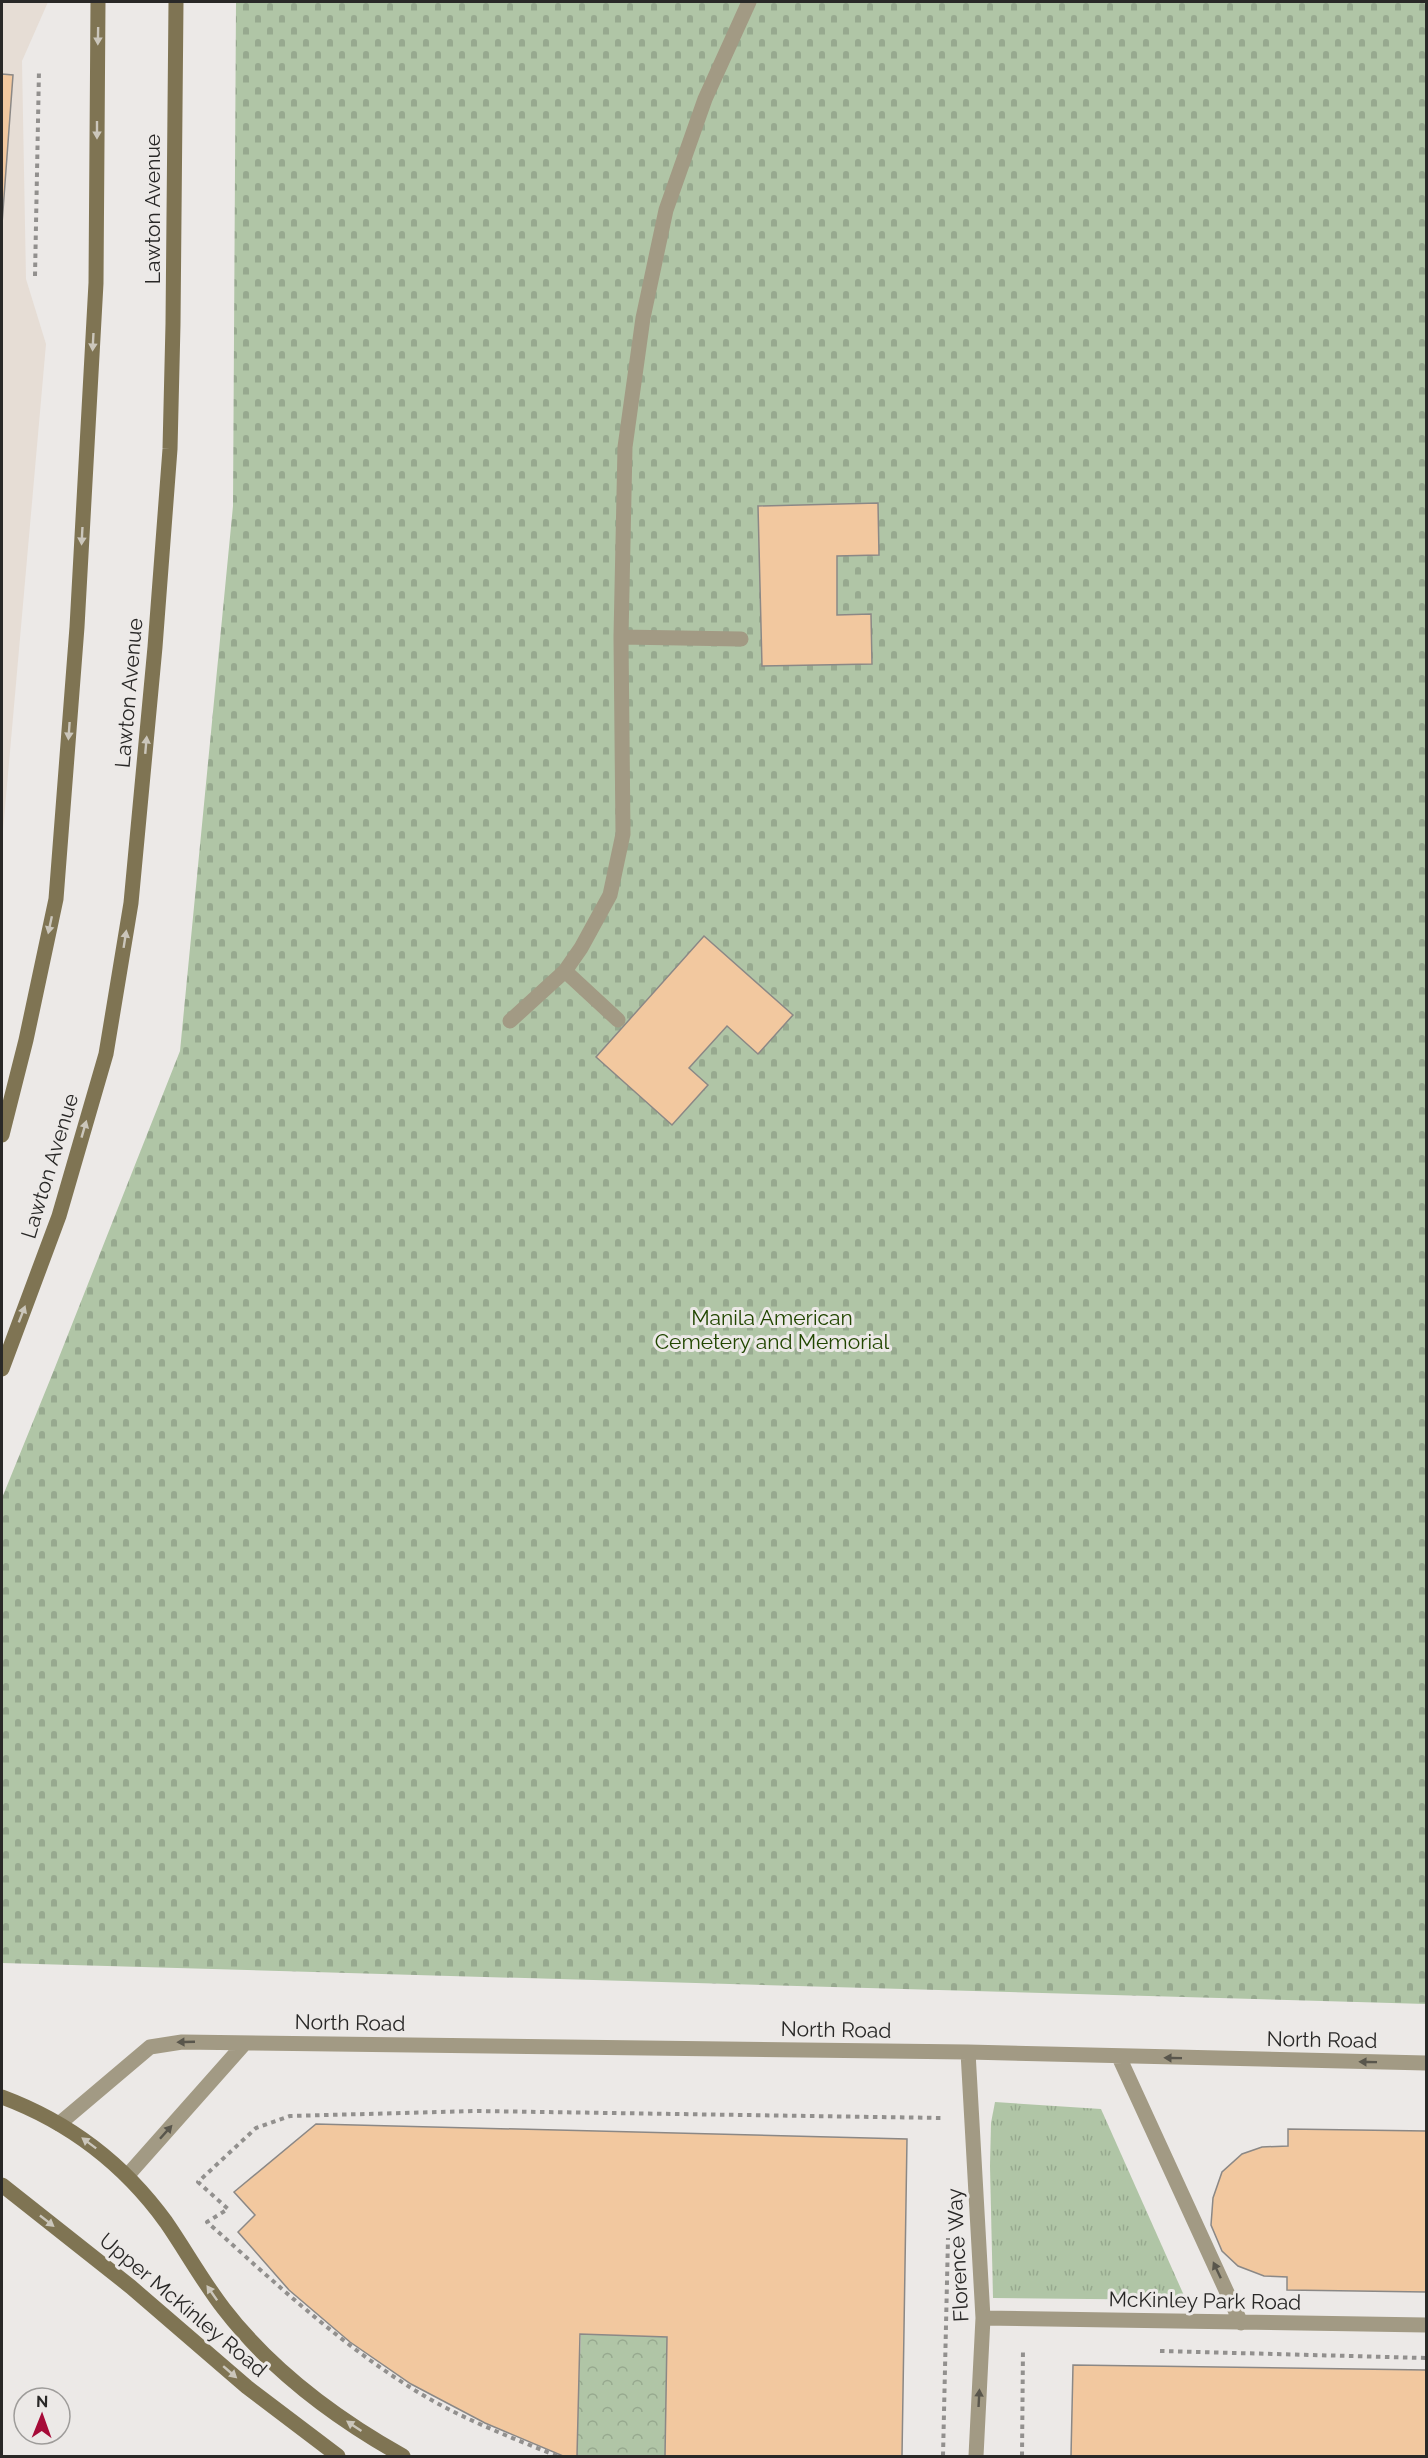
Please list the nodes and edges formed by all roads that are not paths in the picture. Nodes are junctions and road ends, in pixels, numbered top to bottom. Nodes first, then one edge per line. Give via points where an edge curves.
1 (98, 2) edge
2 (176, 2) edge
3 (749, 2) edge
4 (621, 637) junction
5 (741, 639) dead end
6 (566, 971) junction
7 (618, 1020) dead end
8 (510, 1021) dead end
9 (2, 1135) edge
10 (2, 1369) edge
11 (245, 2043) junction
12 (968, 2052) junction
13 (1119, 2057) junction
14 (1426, 2063) edge
15 (2, 2097) edge
16 (59, 2124) junction
17 (127, 2176) junction
18 (2, 2185) edge
19 (983, 2318) junction
20 (1241, 2323) junction
21 (1426, 2325) edge
22 (338, 2457) edge
23 (403, 2457) edge
24 (976, 2457) edge

1 -> 9 main road via 96,283 77,627 56,899
10 -> 2 main road, Lawton Avenue via 59,1216 106,1054 131,903 170,450
3 - 4 lane via 705,99 666,210 642,318 625,447
4 - 5 lane
4 - 6 lane via 624,834 610,895
6 - 7 lane
6 - 8 lane
11 - 12 lane, North Road
11 -> 16 lane, North Road via 182,2042 150,2047
17 -> 11 lane
12 - 13 lane, North Road
12 - 19 lane, Florence Way
14 -> 13 lane, North Road
20 -> 13 lane
15 - 16 main road, Upper McKinley Road
17 -> 16 main road, Upper McKinley Road via 105,2155
23 -> 17 main road, Upper McKinley Road via 318,2400 254,2343 225,2310 166,2223
18 -> 22 main road, Upper McKinley Road
19 - 20 lane, McKinley Park Road
24 -> 19 lane, Florence Way
20 - 21 lane, McKinley Park Road

